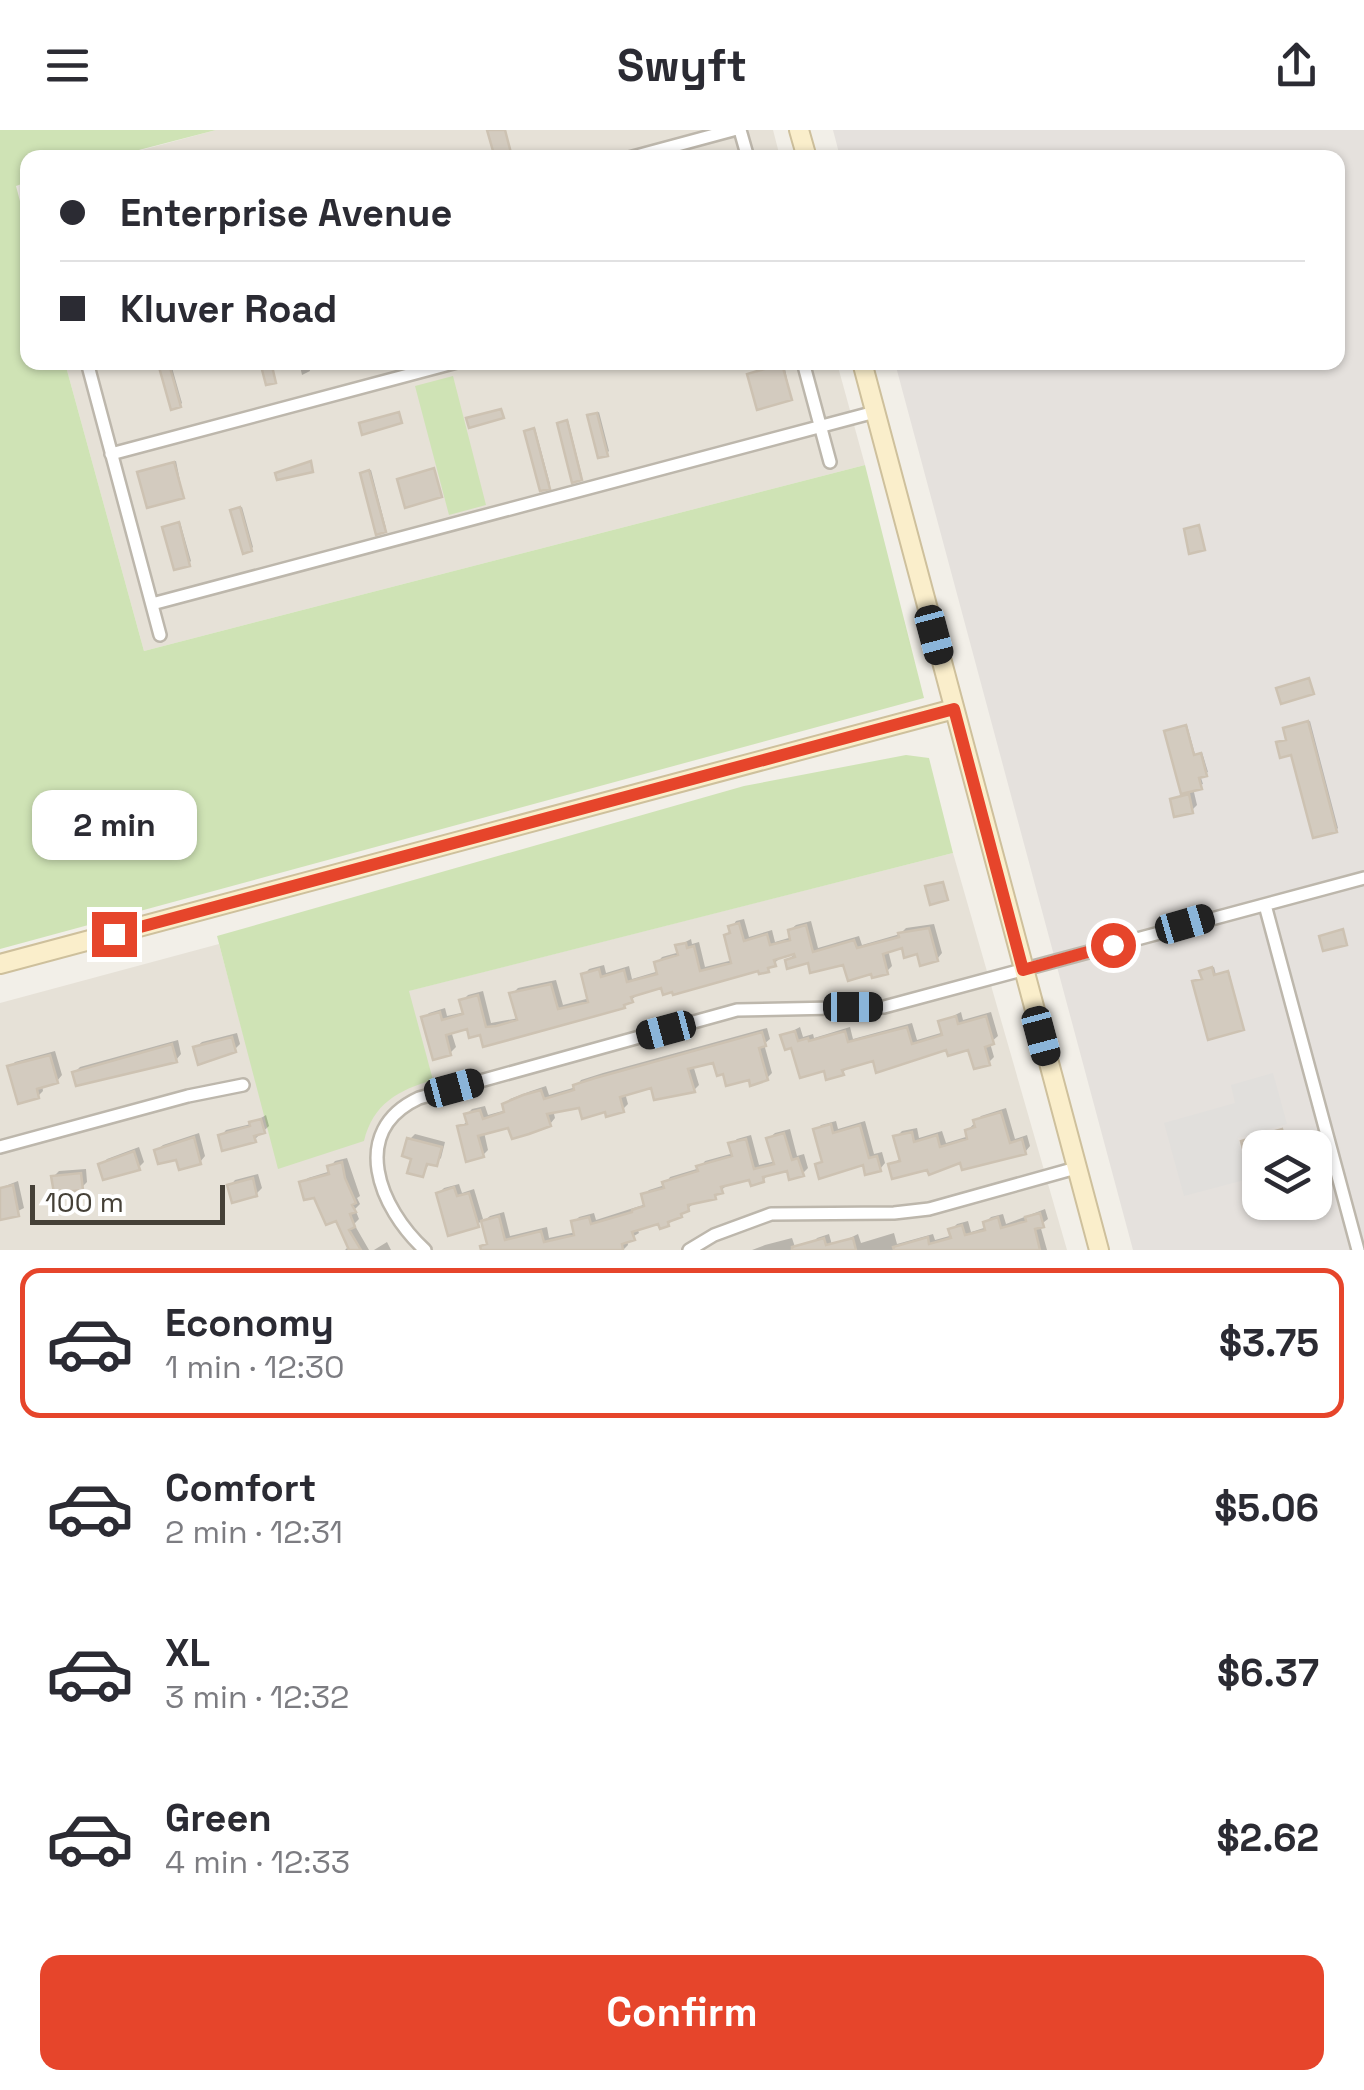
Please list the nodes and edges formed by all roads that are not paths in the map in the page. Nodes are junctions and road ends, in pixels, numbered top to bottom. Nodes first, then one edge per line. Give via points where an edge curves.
1 (737, 130) edge
2 (660, 150) edge
3 (89, 370) edge
4 (427, 370) edge
5 (805, 370) edge
6 (864, 370) edge
7 (875, 412) junction
8 (821, 428) junction
9 (111, 454) junction
10 (830, 462) dead end
11 (152, 604) junction
12 (160, 634) dead end
13 (954, 709) junction
14 (1364, 878) edge
15 (1265, 905) junction
16 (0, 964) edge
17 (1023, 970) junction
18 (243, 1085) dead end
19 (0, 1146) edge
20 (1076, 1168) junction
21 (426, 1250) edge
22 (689, 1250) edge
23 (1099, 1250) edge
24 (1358, 1250) edge

1 - 2 street
3 - 9 street
4 - 9 street
5 - 8 street
6 - 7 street
7 - 8 street
7 - 13 street
8 - 10 street
8 - 11 street
9 - 11 street
11 - 12 street
13 - 16 street
13 - 17 street
14 - 15 street
15 - 17 street
15 - 24 street
17 - 20 street
17 - 21 street via 884,1006 737,1010 410,1102 387,1120 375,1154 396,1213
18 - 19 street
20 - 22 street via 929,1208 771,1214
20 - 23 street

